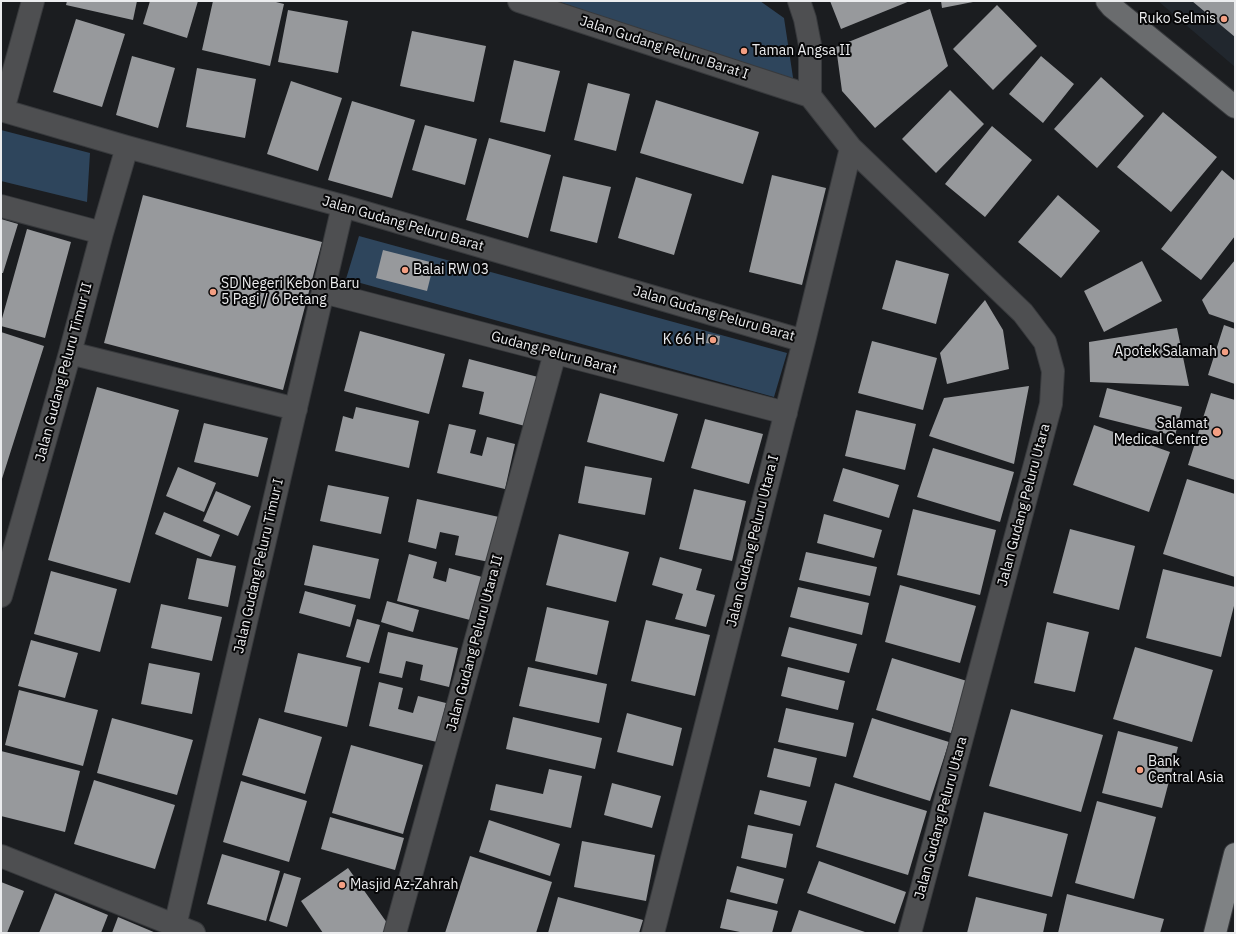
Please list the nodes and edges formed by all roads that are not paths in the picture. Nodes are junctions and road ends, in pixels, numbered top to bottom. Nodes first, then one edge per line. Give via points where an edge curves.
1 (33, 1) edge
2 (519, 1) edge
3 (799, 1) edge
4 (1107, 1) edge
5 (810, 96) junction
6 (1235, 107) edge
7 (2, 110) edge
8 (127, 147) junction
9 (851, 148) junction
10 (1, 206) edge
11 (343, 206) junction
12 (102, 233) junction
13 (323, 292) junction
14 (804, 341) junction
15 (556, 353) junction
16 (70, 354) junction
17 (296, 409) junction
18 (786, 413) junction
19 (1, 596) edge
20 (1235, 854) edge
21 (1, 856) edge
22 (185, 929) edge
23 (395, 933) edge
24 (653, 933) edge
25 (910, 933) edge
26 (1214, 933) edge

1 - 7 street
2 - 5 street, Jalan Gudang Peluru Barat I
3 - 5 street via 810,45
4 - 6 street
5 - 9 street
7 - 8 street, Jalan Gudang Peluru Barat
8 - 11 street, Jalan Gudang Peluru Barat
8 - 12 street, Jalan Gudang Peluru Timur II
9 - 14 street, Jalan Gudang Peluru Utara I
9 - 25 street, Jalan Gudang Peluru Utara via 1023,313 1045,342 1053,370 1051,404
10 - 12 street
11 - 13 street, Jalan Gudang Peluru Timur I
11 - 14 street, Jalan Gudang Peluru Barat
12 - 16 street, Jalan Gudang Peluru Timur II
13 - 15 street, Gudang Peluru Barat
13 - 17 street, Jalan Gudang Peluru Timur I
14 - 18 street, Jalan Gudang Peluru Utara I
15 - 18 street, Gudang Peluru Barat
15 - 23 street, Jalan Gudang Peluru Utara II
16 - 17 street
16 - 19 street, Jalan Gudang Peluru Timur II
17 - 22 street, Jalan Gudang Peluru Timur I
18 - 24 street, Jalan Gudang Peluru Utara I
20 - 26 main road
21 - 22 street

